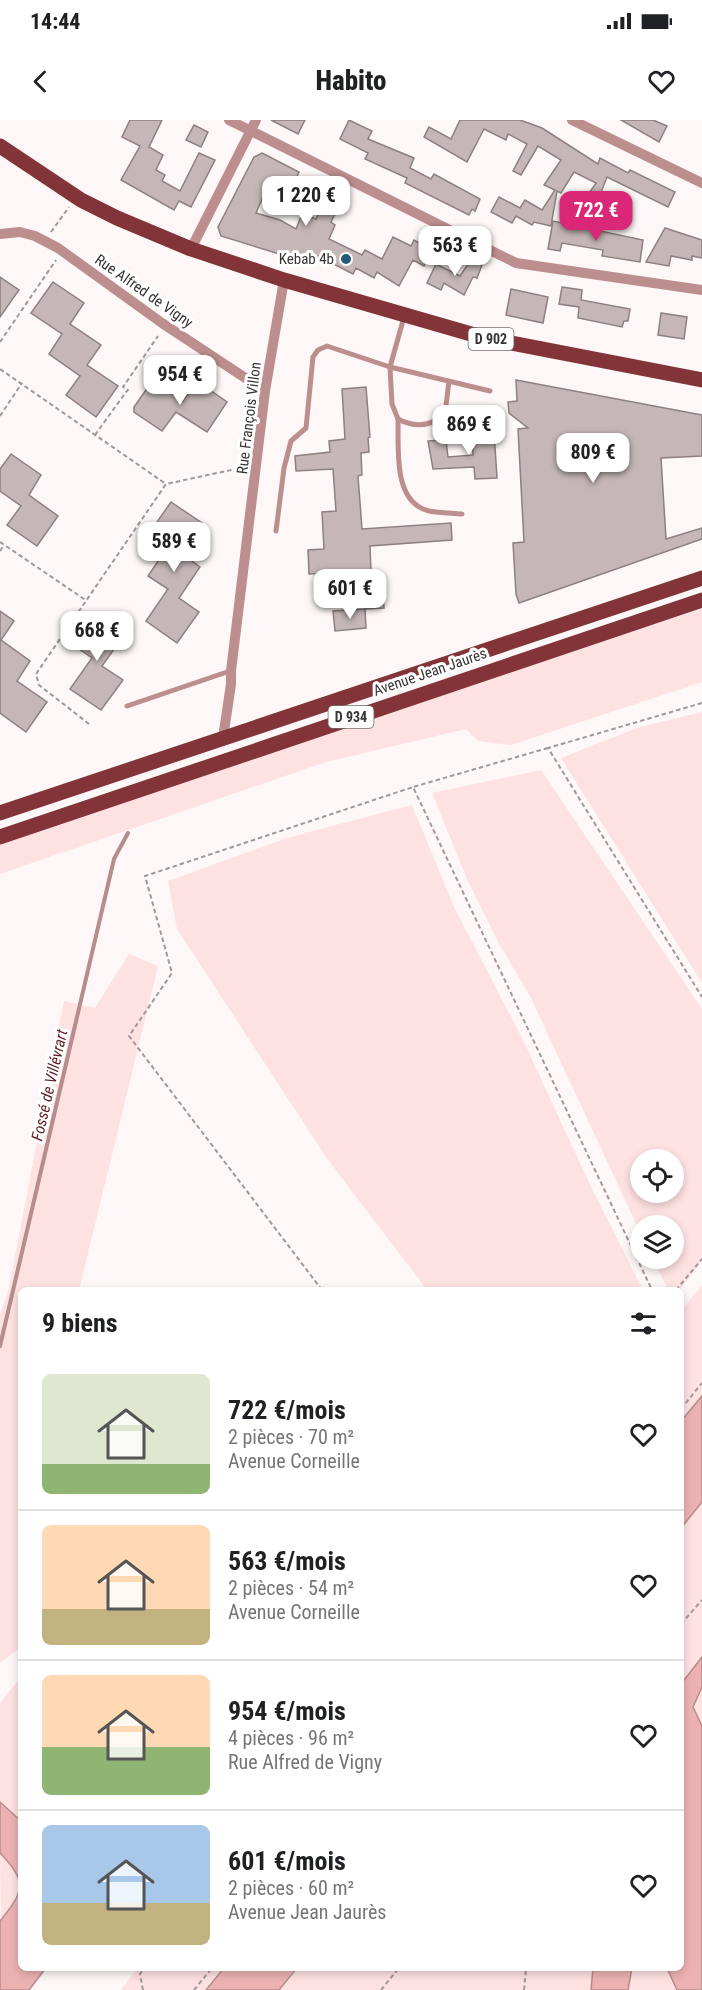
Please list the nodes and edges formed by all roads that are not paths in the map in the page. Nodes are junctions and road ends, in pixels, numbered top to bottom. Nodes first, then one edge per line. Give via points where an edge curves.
1 (229, 120) edge
2 (256, 120) edge
3 (572, 120) edge
4 (251, 131) junction
5 (0, 146) edge
6 (702, 183) edge
7 (0, 234) edge
8 (191, 249) junction
9 (284, 280) junction
10 (702, 290) edge
11 (404, 316) junction
12 (390, 367) junction
13 (702, 380) edge
14 (448, 381) junction
15 (265, 391) junction
16 (490, 391) dead end
17 (398, 419) junction
18 (462, 514) dead end
19 (276, 531) dead end
20 (702, 578) edge
21 (702, 600) edge
22 (231, 671) junction
23 (127, 706) dead end
24 (223, 738) junction
25 (0, 813) edge
26 (0, 837) edge

1 - 4 street
2 - 4 street
3 - 6 street
4 - 8 street
4 - 10 street via 516,263
5 - 8 main road, D 902 via 77,197
7 - 15 street, Rue Alfred de Vigny via 20,232 44,241
8 - 9 main road, D 902
9 - 11 main road, D 902
9 - 15 street, Rue François Villon
11 - 12 lane
11 - 13 main road, D 902 via 484,338
12 - 14 lane
12 - 17 lane via 392,404
12 - 19 lane via 327,346 313,357 306,428 291,441
14 - 16 lane
14 - 17 lane via 445,414 437,422 412,426
15 - 22 street, Rue François Villon
17 - 18 lane via 401,483 412,501 427,511
20 - 24 main road, Avenue Jean Jaurès / D 934
21 - 26 main road, Avenue Jean Jaurès / D 934
22 - 23 lane
22 - 24 street, Rue François Villon
24 - 25 main road, Avenue Jean Jaurès / D 934

